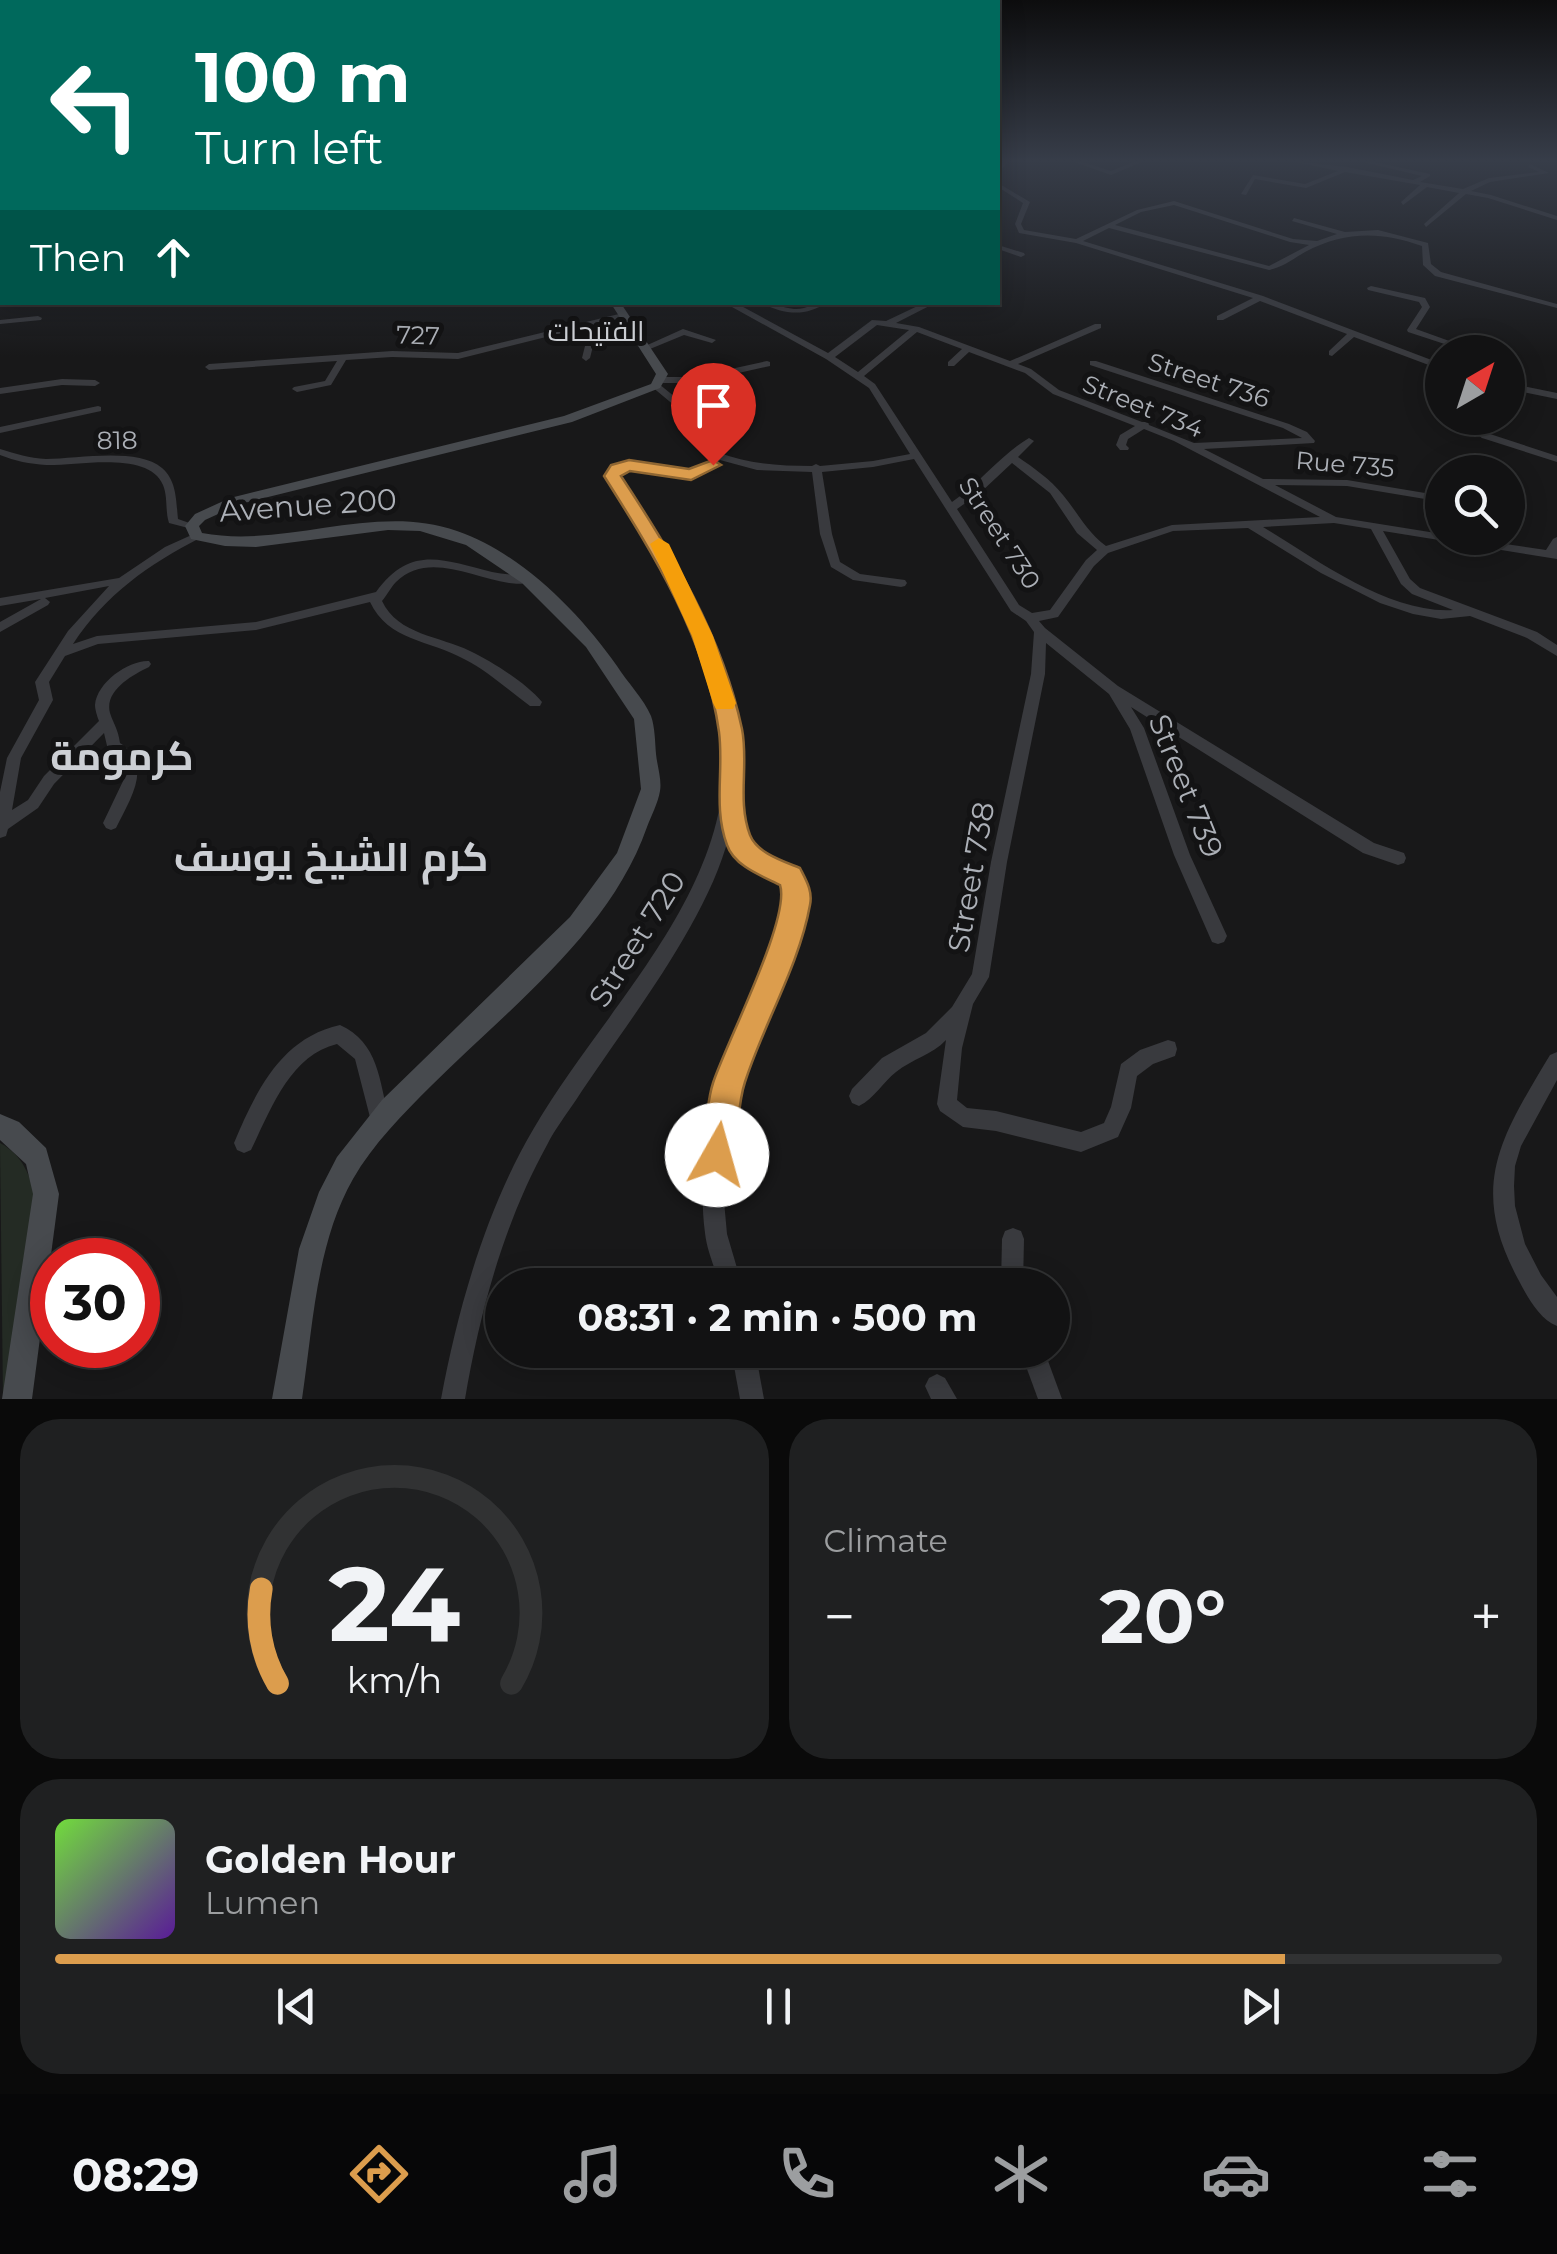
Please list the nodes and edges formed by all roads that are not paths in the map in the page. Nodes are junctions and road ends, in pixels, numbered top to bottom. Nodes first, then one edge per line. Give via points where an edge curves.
1 (1019, 226) edge
2 (1109, 226) edge
3 (1110, 226) edge
4 (1250, 226) edge
5 (1316, 226) edge
6 (1344, 234) junction
7 (1077, 241) junction
8 (1292, 241) junction
9 (1319, 243) junction
10 (1000, 249) edge
11 (1303, 250) junction
12 (1021, 255) dead end
13 (1371, 288) dead end
14 (1260, 298) junction
15 (617, 305) edge
16 (735, 305) edge
17 (771, 305) edge
18 (820, 305) edge
19 (926, 305) edge
20 (1557, 306) edge
21 (623, 315) junction
22 (38, 318) dead end
23 (1220, 318) dead end
24 (0, 322) edge
25 (888, 323) junction
26 (580, 324) junction
27 (1098, 326) dead end
28 (916, 330) junction
29 (1352, 334) junction
30 (1425, 336) edge
31 (712, 340) dead end
32 (647, 347) junction
33 (966, 350) junction
34 (1332, 353) dead end
35 (829, 357) junction
36 (586, 358) dead end
37 (342, 360) junction
38 (1425, 362) edge
39 (1093, 363) dead end
40 (768, 364) dead end
41 (951, 364) dead end
42 (1011, 364) junction
43 (209, 367) dead end
44 (859, 376) junction
45 (95, 383) dead end
46 (659, 383) junction
47 (297, 389) dead end
48 (1525, 390) edge
49 (0, 391) edge
50 (1557, 396) edge
51 (98, 409) dead end
52 (1144, 424) junction
53 (0, 430) edge
54 (1484, 435) edge
55 (1029, 441) dead end
56 (1194, 446) junction
57 (1124, 448) dead end
58 (0, 452) edge
59 (715, 454) junction
60 (918, 455) junction
61 (1010, 457) junction
62 (13, 458) junction
63 (1557, 459) edge
64 (0, 463) edge
65 (816, 467) junction
66 (1261, 482) junction
67 (1425, 496) dead end
68 (950, 510) junction
69 (1334, 520) junction
70 (1249, 524) junction
71 (1376, 526) junction
72 (194, 531) junction
73 (1425, 534) edge
74 (1557, 541) edge
75 (1104, 550) junction
76 (1525, 550) edge
77 (1553, 555) edge
78 (122, 579) junction
79 (526, 580) junction
80 (901, 583) dead end
81 (73, 591) junction
82 (378, 596) junction
83 (0, 602) edge
84 (1468, 612) junction
85 (1035, 624) junction
86 (0, 628) edge
87 (1557, 651) edge
88 (59, 653) junction
89 (144, 664) dead end
90 (1114, 690) junction
91 (535, 702) dead end
92 (106, 722) junction
93 (731, 788) junction
94 (111, 823) dead end
95 (2, 828) edge
96 (1398, 858) dead end
97 (1218, 936) dead end
98 (967, 1001) junction
99 (1168, 1049) dead end
100 (1557, 1062) edge
101 (859, 1096) dead end
102 (379, 1118) junction
103 (0, 1128) edge
104 (244, 1143) dead end
105 (1013, 1238) dead end
106 (727, 1268) edge
107 (1012, 1268) edge
108 (1557, 1315) edge
109 (746, 1368) edge
110 (1039, 1368) edge
111 (17, 1399) edge
112 (287, 1399) edge
113 (452, 1399) edge
114 (752, 1399) edge
115 (1050, 1399) edge

1 - 7 street via 1021,232
2 - 7 street
3 - 11 street via 1269,268
4 - 8 street
5 - 6 street
6 - 9 street
6 - 20 street via 1372,230 1415,241 1427,247 1427,264 1438,274
7 - 14 street
8 - 9 street
8 - 11 street
9 - 11 street
10 - 12 street
13 - 30 street via 1422,300 1426,307 1411,328
14 - 23 street
14 - 29 street
15 - 21 main road
16 - 35 street, Street 730
17 - 18 street via 796,315
19 - 25 street
21 - 26 street, 727
21 - 32 main road
22 - 24 street
25 - 28 street, Street 734
25 - 35 street via 871,324
26 - 36 street via 590,342
26 - 37 street, 727 via 458,356
27 - 42 street
28 - 33 street, Street 734
28 - 44 street
29 - 34 street
29 - 38 street
31 - 32 street via 683,332
32 - 46 main road via 662,374
33 - 41 street
33 - 42 street, Street 734
35 - 44 street, Street 730
37 - 43 street, 727
37 - 47 street via 328,384
39 - 56 street, Street 736 via 1264,418 1310,441
40 - 46 street
42 - 52 street, Street 734 via 1074,400
44 - 60 street, Street 730
45 - 49 street
46 - 59 street via 704,425
46 - 72 main road, Avenue 200 via 568,419 235,501 200,517
48 - 50 street
51 - 53 street
52 - 56 street, Street 734
52 - 57 street via 1124,437
54 - 63 street
55 - 61 street
56 - 66 street, Street 734
58 - 62 street, 818
59 - 65 street via 745,466
59 - 93 street, Street 720 via 713,465 700,473 629,466 613,476 659,544 702,636 731,734
60 - 65 street via 872,467
60 - 68 street, Street 730
61 - 68 street
61 - 75 street via 1047,484 1075,528
62 - 64 street
62 - 72 street, 818 via 67,464 145,460 168,484 173,521
65 - 80 street via 835,564 857,577
66 - 67 street, Rue 735 via 1347,483
66 - 69 street, Street 734
68 - 85 street, Street 730 via 1015,608
69 - 70 street, Street 730
69 - 71 street, Street 730
70 - 75 street, Street 730 via 1172,528
70 - 84 street via 1372,595 1426,611
71 - 73 street, Street 730
71 - 84 street via 1416,591
72 - 78 street
72 - 79 main road, Avenue 200 via 233,542 422,525 486,548
74 - 77 street
75 - 85 street, Street 730 via 1054,614
76 - 77 street, Street 730
78 - 81 street
78 - 88 street via 75,625
79 - 82 street via 436,564 403,570
79 - 102 main road, Avenue 200 via 616,668 648,729 652,794 608,889 540,965
81 - 83 street
81 - 86 street via 26,609
82 - 88 street via 256,626 97,640
82 - 91 street via 379,612 396,626 464,652
84 - 87 street
85 - 90 street, Street 739
85 - 98 street, Street 738 via 1038,674 983,968
88 - 95 street via 42,682 46,700 14,758
89 - 92 street via 124,674 105,698
90 - 96 street via 1368,848
90 - 97 street, Street 739 via 1144,742
92 - 94 street via 112,746 126,755 130,779
92 - 95 street
93 - 106 street via 740,845 790,876 797,903 735,1060 720,1118 714,1220
93 - 113 street, Street 720 via 715,862 693,909 520,1174 475,1296
98 - 99 street via 946,1094 947,1104 963,1117 1093,1140 1111,1130 1128,1071
98 - 101 street, Street 738 via 927,1046 889,1066
100 - 108 street via 1504,1164 1520,1264
102 - 104 street via 363,1054 340,1034 324,1035 298,1053
102 - 112 main road, Avenue 200 via 327,1203
103 - 111 main road via 37,1158 46,1194
105 - 107 street
109 - 114 street
110 - 115 street

